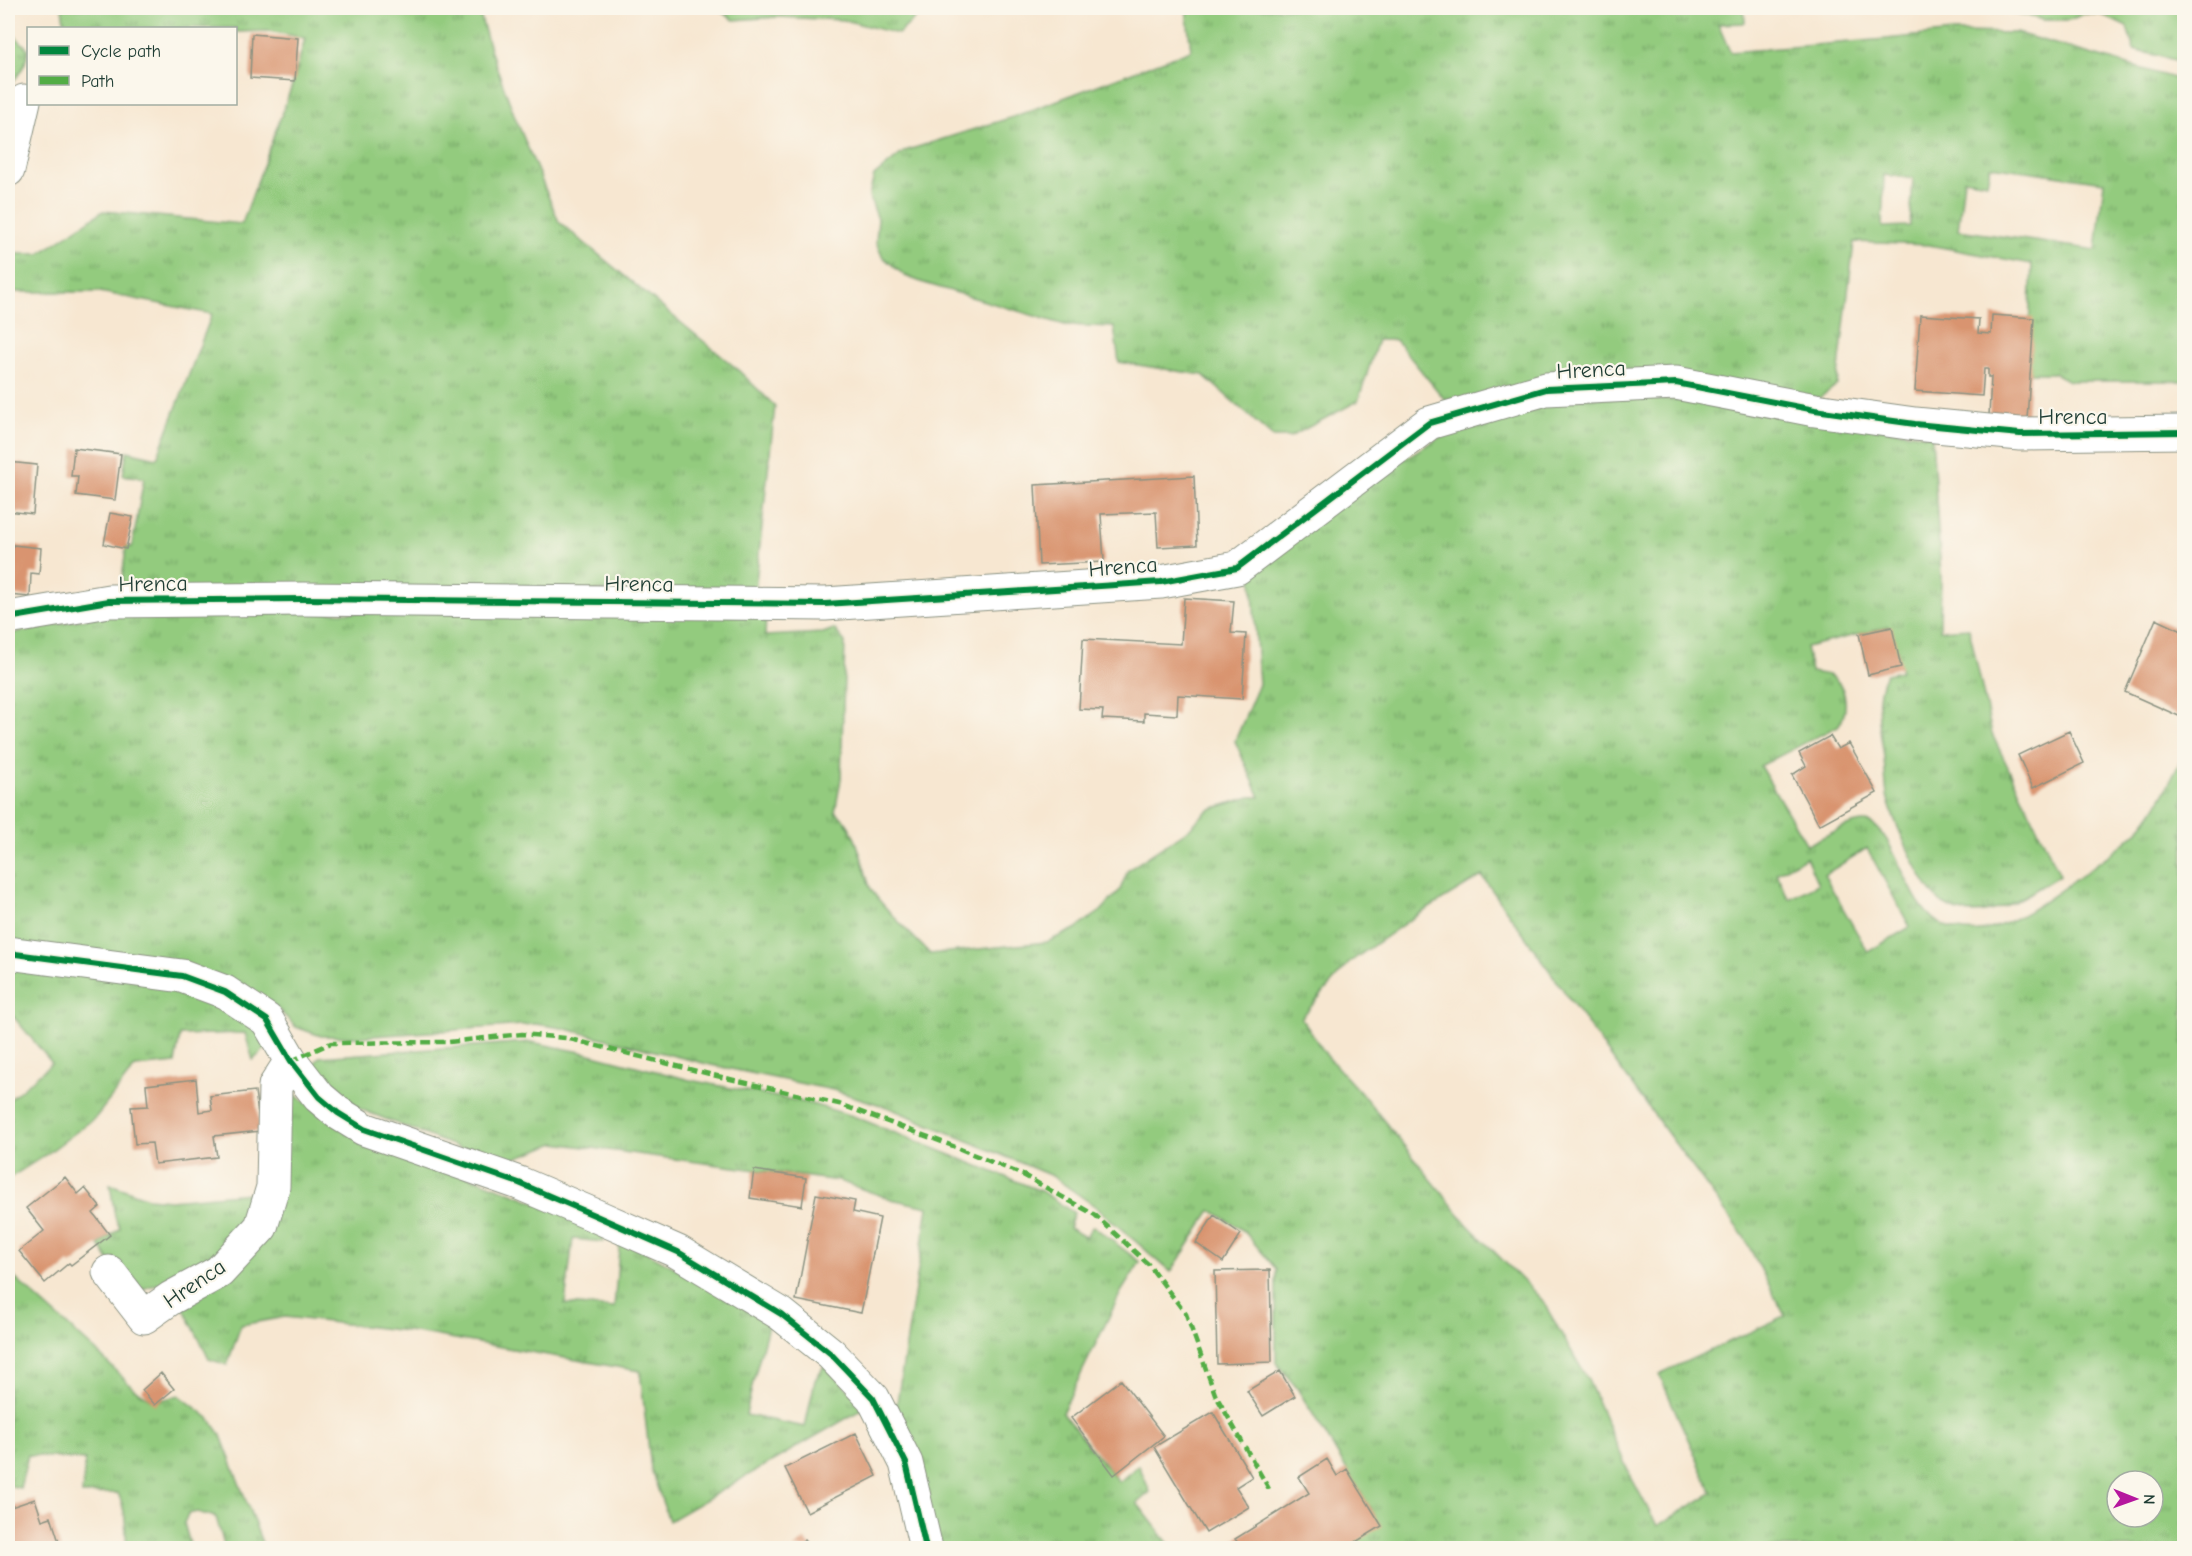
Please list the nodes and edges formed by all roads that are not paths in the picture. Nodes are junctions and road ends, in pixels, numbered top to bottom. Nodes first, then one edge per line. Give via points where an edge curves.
1 (24, 101) dead end
2 (8, 170) edge
3 (2184, 432) edge
4 (8, 618) edge
5 (8, 953) edge
6 (291, 1060) junction
7 (109, 1272) dead end
8 (926, 1548) edge

1 - 2 street
3 - 4 street, Hrenca via 1996,432 1815,410 1676,383 1546,389 1429,423 1237,568 1161,582 825,604 110,601
5 - 6 street via 182,976 225,992 267,1020
6 - 7 street, Hrenca via 275,1086 273,1187 261,1227 219,1272 144,1317
6 - 8 street via 319,1097 364,1129 519,1183 678,1252 781,1314 831,1353 873,1398 906,1463

